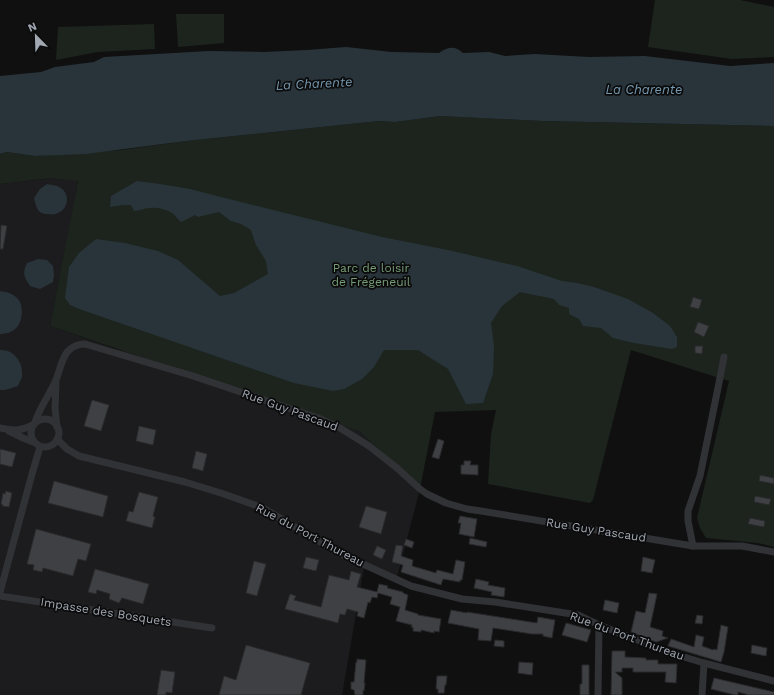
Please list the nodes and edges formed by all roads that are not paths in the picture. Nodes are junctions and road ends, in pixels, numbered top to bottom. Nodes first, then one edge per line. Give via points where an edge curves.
1 (724, 357) dead end
2 (56, 380) junction
3 (34, 424) junction
4 (57, 427) junction
5 (4, 429) edge
6 (57, 440) junction
7 (33, 442) junction
8 (40, 447) junction
9 (693, 546) junction
10 (774, 552) edge
11 (0, 592) edge
12 (0, 596) edge
13 (599, 625) junction
14 (212, 628) dead end
15 (704, 663) junction
16 (774, 681) edge
17 (598, 695) edge
18 (702, 695) edge

1 - 9 street via 700,476 688,511
2 - 3 street, Rue Guy Pascaud
2 - 4 street, Rue Guy Pascaud
2 - 9 street, Rue Guy Pascaud via 64,358 71,349 85,344 193,376 318,418 353,436 397,468 420,489 436,498 467,509
3 - 4 street via 47,419
3 - 5 street via 22,430
3 - 7 street via 30,433
4 - 6 street
5 - 7 street
6 - 8 street via 52,445
6 - 13 street, Rue du Port Thureau via 79,456 185,482 263,508 341,554 411,586 462,599 578,615
7 - 8 street
8 - 11 street
9 - 10 street, Rue Guy Pascaud via 742,546
12 - 14 street, Impasse des Bosquets
13 - 15 street, Rue du Port Thureau
13 - 17 street
15 - 16 street, Rue du Port Thureau
15 - 18 street

